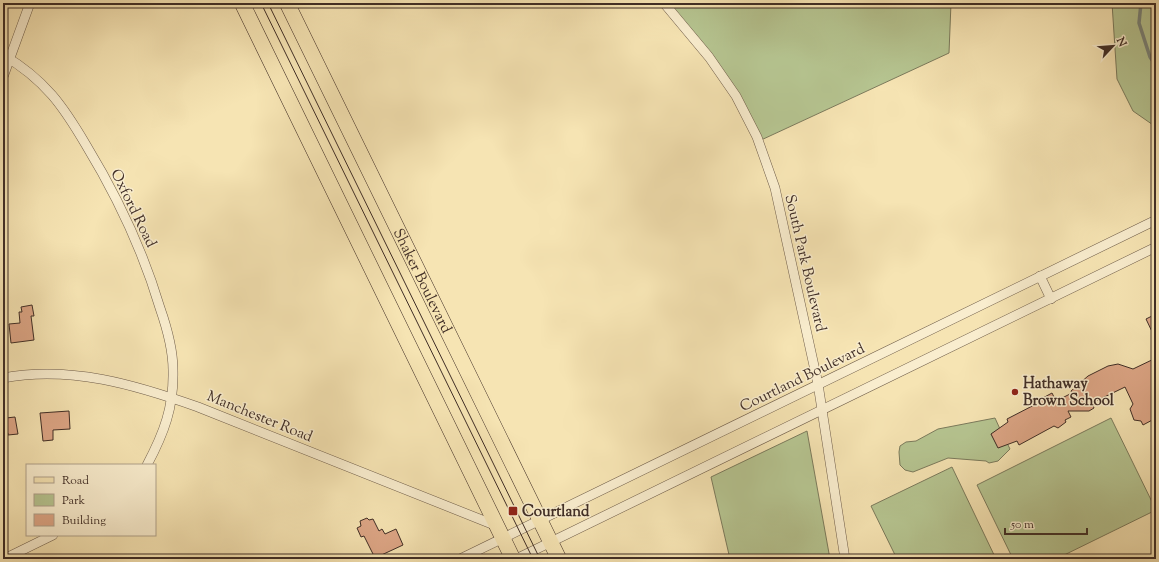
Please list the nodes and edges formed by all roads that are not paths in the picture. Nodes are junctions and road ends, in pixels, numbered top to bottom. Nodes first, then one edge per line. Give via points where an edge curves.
1 (30, 3) edge
2 (242, 3) edge
3 (287, 3) edge
4 (664, 3) edge
5 (7, 57) edge
6 (3, 77) edge
7 (1156, 220) edge
8 (1156, 247) edge
9 (1040, 276) junction
10 (1051, 299) junction
11 (3, 378) edge
12 (818, 384) junction
13 (172, 398) junction
14 (823, 410) junction
15 (147, 464) edge
16 (540, 520) junction
17 (500, 532) junction
18 (51, 536) edge
19 (551, 542) junction
20 (4, 559) edge
21 (460, 559) edge
22 (515, 559) edge
23 (559, 559) edge
24 (845, 559) edge

1 - 5 street
2 - 17 main road
3 - 16 main road, Shaker Boulevard
4 - 12 street, South Park Boulevard via 714,63 736,96 757,137 775,188 784,224
5 - 6 street
5 - 13 street, Oxford Road via 38,80 53,96 92,154 126,218 147,268 168,335 174,369
7 - 9 street, Courtland Boulevard
8 - 10 street
9 - 10 street
9 - 12 street, Courtland Boulevard
10 - 14 street
11 - 13 street, Manchester Road via 30,374 83,376 128,384
12 - 14 street, South Park Boulevard
12 - 16 street, Courtland Boulevard
13 - 15 street, Oxford Road via 165,428
13 - 17 street, Manchester Road
14 - 19 street
14 - 24 street, South Park Boulevard
16 - 17 street, Courtland Boulevard
16 - 19 main road, Shaker Boulevard
17 - 21 street, Courtland Boulevard
17 - 22 main road
18 - 20 street
19 - 22 street
19 - 23 main road, Shaker Boulevard

